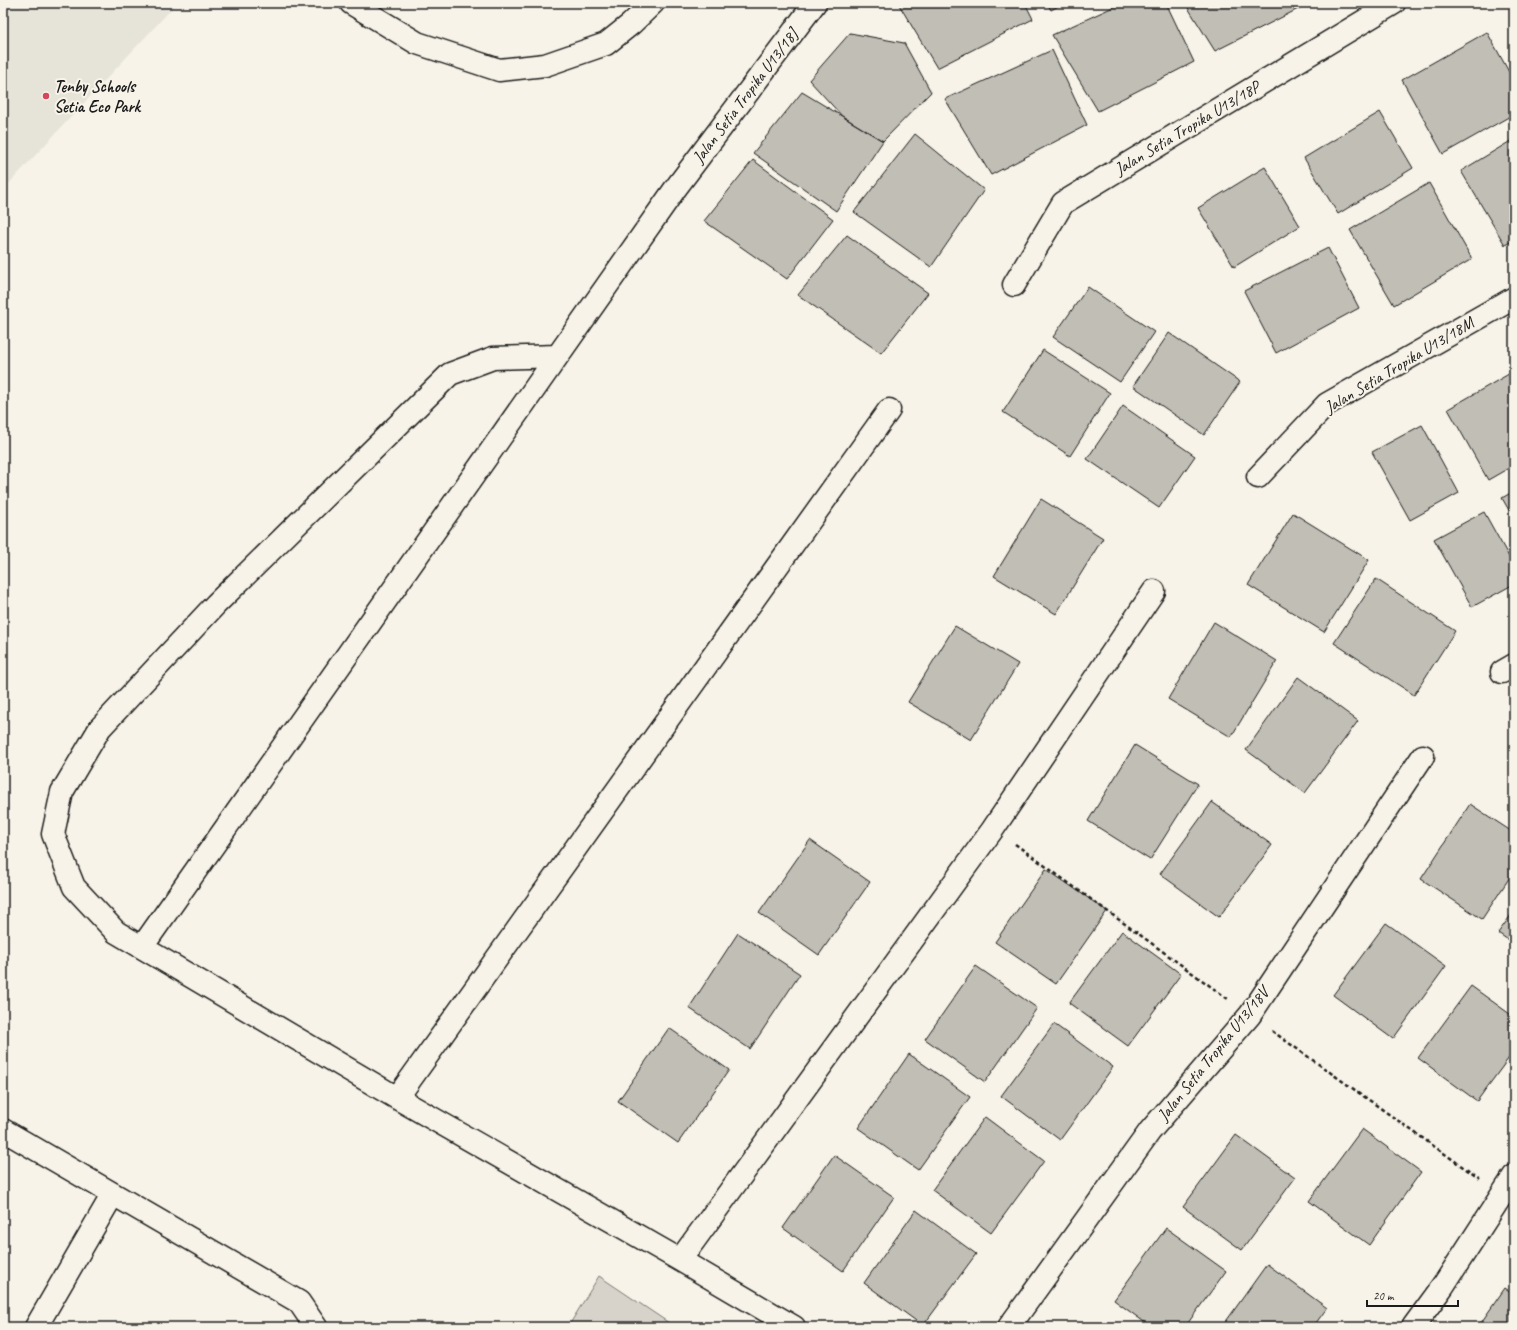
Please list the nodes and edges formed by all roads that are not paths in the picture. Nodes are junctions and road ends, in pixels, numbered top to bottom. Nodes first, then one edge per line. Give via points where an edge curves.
1 (351, 3) edge
2 (653, 3) edge
3 (815, 3) edge
4 (1394, 3) edge
5 (1014, 285) dead end
6 (1514, 298) edge
7 (557, 356) junction
8 (890, 410) dead end
9 (1258, 477) dead end
10 (1154, 591) dead end
11 (1423, 756) dead end
12 (142, 947) junction
13 (397, 1098) junction
14 (3, 1130) edge
15 (1514, 1176) edge
16 (113, 1194) junction
17 (680, 1260) junction
18 (36, 1327) edge
19 (316, 1327) edge
20 (794, 1327) edge
21 (1009, 1327) edge
22 (1413, 1327) edge

1 - 2 street via 417,43 499,70 545,65 606,44
3 - 7 street, Jalan Setia Tropika U13/18J via 675,189
4 - 5 street, Jalan Setia Tropika U13/18P via 1063,203
6 - 9 street, Jalan Setia Tropika U13/18M via 1327,404
7 - 12 street, Jalan Setia Tropika U13/18J
7 - 12 street via 492,358 450,374 216,604 100,728 62,792 53,834 74,886 116,932
8 - 13 street
10 - 17 street via 993,829
11 - 21 street, Jalan Setia Tropika U13/18V via 1250,1015 1150,1131
12 - 13 street
13 - 17 street
14 - 16 street
15 - 22 street
16 - 18 street
16 - 19 street via 299,1302
17 - 20 street

